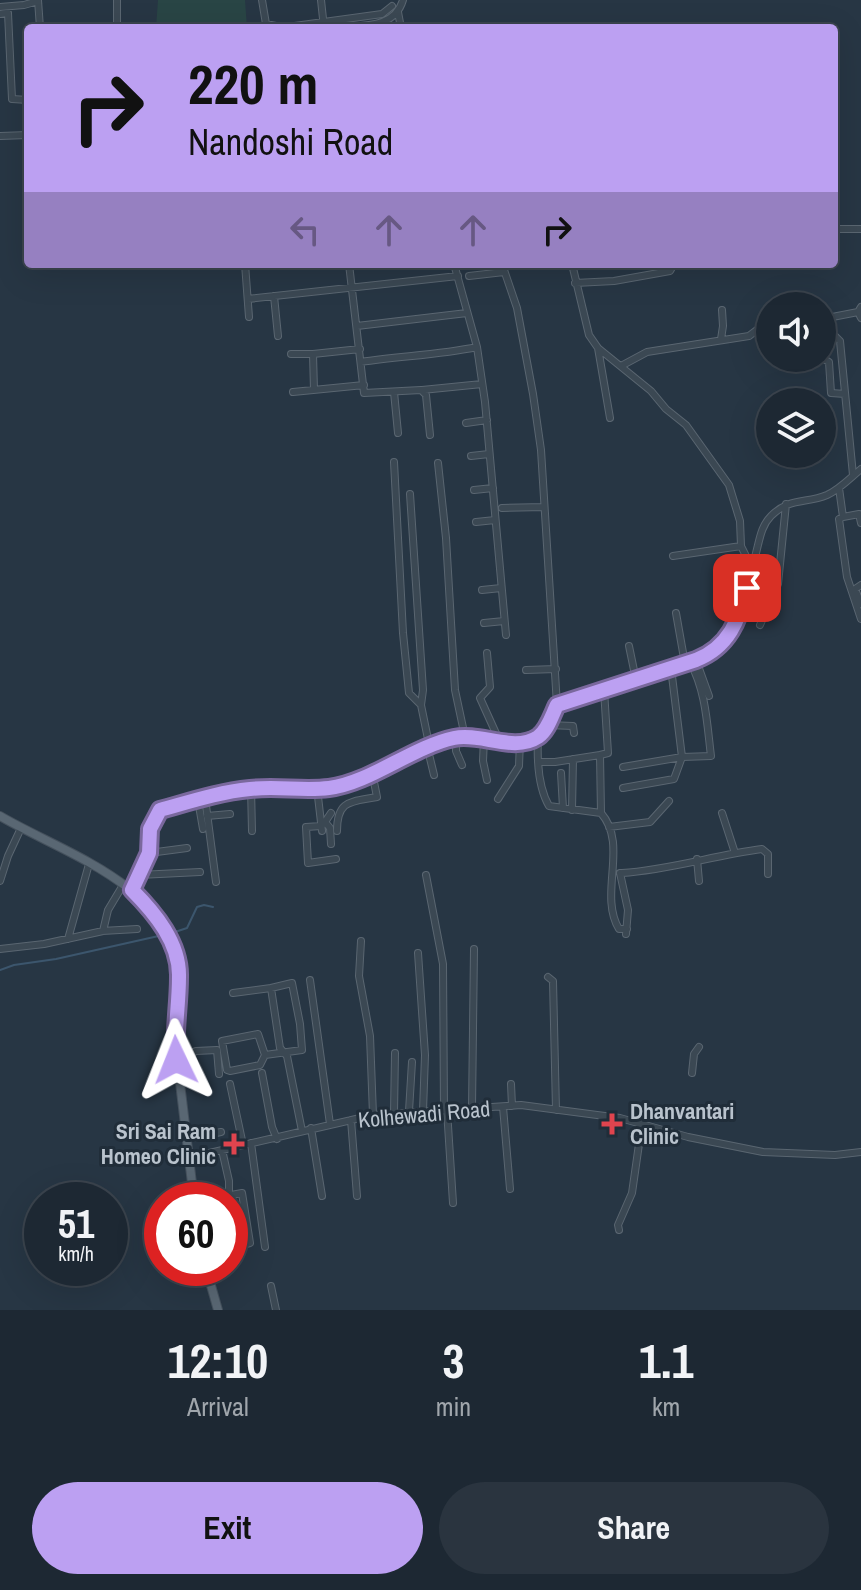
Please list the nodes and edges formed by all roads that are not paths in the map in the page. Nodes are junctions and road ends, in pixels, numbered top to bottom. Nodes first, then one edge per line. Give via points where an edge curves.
1 (38, 0) edge
2 (117, 0) edge
3 (262, 0) edge
4 (321, 0) edge
5 (403, 0) edge
6 (393, 3) edge
7 (0, 7) edge
8 (399, 12) junction
9 (0, 14) edge
10 (40, 24) edge
11 (117, 24) edge
12 (266, 24) edge
13 (324, 24) edge
14 (329, 24) edge
15 (365, 24) edge
16 (400, 24) edge
17 (11, 80) junction
18 (0, 81) edge
19 (24, 100) edge
20 (24, 135) edge
21 (0, 136) edge
22 (838, 229) edge
23 (861, 229) edge
24 (245, 268) edge
25 (350, 268) edge
26 (455, 268) edge
27 (503, 268) edge
28 (573, 268) edge
29 (672, 268) edge
30 (458, 276) junction
31 (469, 276) dead end
32 (575, 283) junction
33 (353, 289) junction
34 (274, 296) junction
35 (248, 299) junction
36 (722, 310) dead end
37 (860, 312) edge
38 (467, 313) junction
39 (836, 316) edge
40 (249, 317) dead end
41 (357, 326) junction
42 (756, 331) edge
43 (278, 336) dead end
44 (836, 337) edge
45 (721, 339) junction
46 (477, 347) junction
47 (598, 348) junction
48 (360, 349) junction
49 (291, 354) dead end
50 (313, 354) junction
51 (361, 362) junction
52 (621, 366) junction
53 (830, 372) edge
54 (482, 384) junction
55 (364, 385) junction
56 (314, 390) junction
57 (421, 390) junction
58 (293, 392) dead end
59 (394, 392) junction
60 (845, 394) junction
61 (610, 418) dead end
62 (487, 420) junction
63 (466, 423) dead end
64 (398, 433) dead end
65 (430, 435) dead end
66 (489, 454) junction
67 (471, 456) dead end
68 (394, 462) dead end
69 (438, 463) dead end
70 (861, 469) edge
71 (853, 475) junction
72 (493, 488) junction
73 (839, 488) junction
74 (474, 490) dead end
75 (410, 494) dead end
76 (786, 504) junction
77 (544, 507) junction
78 (502, 508) dead end
79 (843, 517) junction
80 (495, 520) junction
81 (476, 522) dead end
82 (861, 523) edge
83 (741, 546) junction
84 (673, 556) dead end
85 (752, 568) junction
86 (861, 585) edge
87 (501, 588) junction
88 (482, 590) dead end
89 (861, 604) edge
90 (676, 613) dead end
91 (861, 619) edge
92 (504, 621) junction
93 (484, 623) dead end
94 (760, 625) dead end
95 (506, 635) dead end
96 (629, 646) dead end
97 (487, 653) dead end
98 (690, 662) junction
99 (671, 668) junction
100 (556, 669) junction
101 (526, 670) dead end
102 (636, 680) junction
103 (604, 690) junction
104 (709, 696) dead end
105 (421, 705) junction
106 (557, 705) junction
107 (548, 725) junction
108 (574, 733) dead end
109 (456, 737) junction
110 (465, 737) junction
111 (538, 737) junction
112 (484, 738) junction
113 (499, 740) junction
114 (520, 741) junction
115 (428, 745) junction
116 (600, 755) junction
117 (682, 757) junction
118 (573, 759) junction
119 (538, 762) junction
120 (462, 765) dead end
121 (623, 767) dead end
122 (372, 772) junction
123 (561, 773) dead end
124 (434, 775) dead end
125 (487, 780) dead end
126 (251, 788) junction
127 (317, 788) junction
128 (623, 788) dead end
129 (202, 799) junction
130 (498, 799) dead end
131 (669, 801) dead end
132 (563, 808) junction
133 (572, 810) junction
134 (331, 813) dead end
135 (601, 813) junction
136 (722, 813) dead end
137 (230, 814) dead end
138 (0, 816) edge
139 (207, 816) junction
140 (609, 827) junction
141 (21, 828) junction
142 (203, 829) dead end
143 (327, 829) junction
144 (252, 831) dead end
145 (331, 844) dead end
146 (187, 848) dead end
147 (149, 853) junction
148 (735, 853) junction
149 (336, 859) dead end
150 (697, 859) junction
151 (89, 864) junction
152 (613, 870) junction
153 (200, 872) dead end
154 (622, 873) junction
155 (768, 874) dead end
156 (139, 875) junction
157 (426, 875) dead end
158 (0, 881) edge
159 (699, 881) dead end
160 (216, 882) dead end
161 (128, 888) junction
162 (137, 929) dead end
163 (102, 931) junction
164 (68, 939) junction
165 (361, 941) dead end
166 (0, 949) edge
167 (474, 949) dead end
168 (418, 953) dead end
169 (548, 977) dead end
170 (310, 980) dead end
171 (271, 988) junction
172 (233, 993) dead end
173 (699, 1047) dead end
174 (284, 1053) junction
175 (395, 1053) dead end
176 (265, 1055) junction
177 (176, 1060) junction
178 (412, 1062) dead end
179 (262, 1073) dead end
180 (692, 1073) dead end
181 (219, 1074) dead end
182 (230, 1084) dead end
183 (511, 1084) dead end
184 (512, 1106) junction
185 (503, 1107) junction
186 (472, 1108) junction
187 (445, 1110) junction
188 (556, 1110) junction
189 (409, 1111) junction
190 (423, 1111) junction
191 (394, 1113) junction
192 (373, 1115) junction
193 (351, 1120) junction
194 (642, 1123) junction
195 (330, 1124) junction
196 (311, 1128) junction
197 (302, 1131) junction
198 (221, 1132) dead end
199 (186, 1139) junction
200 (277, 1139) junction
201 (247, 1144) junction
202 (222, 1150) junction
203 (861, 1152) edge
204 (188, 1158) junction
205 (191, 1182) edge
206 (229, 1182) edge
207 (510, 1189) dead end
208 (322, 1196) dead end
209 (357, 1196) dead end
210 (453, 1203) dead end
211 (619, 1230) dead end
212 (265, 1247) dead end
213 (211, 1286) edge
214 (271, 1286) dead end
215 (218, 1310) edge
216 (276, 1310) edge

1 - 7 street
1 - 10 street
2 - 11 street
3 - 12 street
4 - 13 street
5 - 8 street
6 - 8 street
6 - 14 street via 382,14
8 - 15 street via 388,21
8 - 16 street
9 - 17 street via 8,13
17 - 18 street
17 - 19 street via 12,99
20 - 21 street
22 - 23 street
24 - 35 street
25 - 33 street
26 - 30 street
27 - 31 street
27 - 77 street via 517,308 533,394
28 - 32 street
29 - 32 street via 634,278
30 - 33 street
30 - 38 street
32 - 47 street via 589,335
33 - 34 street
33 - 41 street
34 - 35 street
34 - 43 street
35 - 40 street
36 - 45 street
37 - 39 street
38 - 41 street
38 - 46 street
41 - 48 street
42 - 45 street
44 - 60 street
45 - 52 street via 647,352
46 - 51 street
46 - 54 street
47 - 52 street
47 - 61 street
48 - 50 street
48 - 51 street
49 - 50 street
50 - 56 street
51 - 55 street
52 - 83 street via 686,425 729,485
53 - 60 street via 831,393
54 - 57 street
54 - 62 street
55 - 56 street
55 - 59 street via 364,393
56 - 58 street
57 - 59 street
57 - 65 street
59 - 64 street
60 - 71 street
62 - 63 street
62 - 66 street
66 - 67 street
66 - 72 street
68 - 105 street via 409,693
69 - 110 street via 455,690
70 - 71 street
71 - 73 street
72 - 74 street
72 - 80 street
73 - 76 street
73 - 79 street
75 - 105 street
76 - 85 street via 762,529
76 - 94 street via 778,584
77 - 78 street
77 - 100 street
79 - 82 street via 859,514
79 - 91 street via 839,519 847,577
80 - 81 street
80 - 87 street
83 - 84 street
83 - 85 street
85 - 98 street via 728,638
86 - 89 street via 855,589
87 - 88 street
87 - 92 street
90 - 98 street
92 - 93 street
92 - 95 street
96 - 102 street
97 - 113 street via 490,687 480,698
98 - 99 street
98 - 104 street
98 - 117 street via 703,695 711,756
99 - 102 street
99 - 117 street
100 - 101 street
100 - 106 street
102 - 103 street
103 - 106 street
103 - 116 street via 608,753
105 - 115 street
106 - 107 street
107 - 108 street via 573,726
107 - 111 street
109 - 110 street
109 - 115 street
109 - 120 street
110 - 112 street
111 - 114 street
111 - 119 street
112 - 113 street
112 - 125 street
113 - 114 street
114 - 130 street via 519,766
115 - 122 street
115 - 124 street
116 - 118 street
116 - 135 street
117 - 121 street
117 - 128 street via 674,779
118 - 119 street
118 - 133 street
119 - 132 street via 544,798 549,806
122 - 127 street
122 - 143 street via 377,797 349,802
123 - 132 street
126 - 127 street
126 - 129 street
126 - 144 street
127 - 143 street
129 - 139 street
129 - 142 street
129 - 147 street via 160,810 150,829
131 - 140 street via 650,822
132 - 133 street
133 - 135 street
134 - 143 street
135 - 140 street
136 - 148 street
137 - 139 street
138 - 141 main road
139 - 160 street
140 - 152 street
141 - 151 main road
141 - 158 street
143 - 145 street
143 - 149 street via 306,827 308,863
146 - 147 street
147 - 156 street
148 - 150 street
148 - 155 street via 766,850
150 - 154 street
150 - 159 street
151 - 161 main road
151 - 164 street
152 - 154 street
152 - 154 street via 614,921 626,932
153 - 156 street
156 - 161 street
157 - 187 street via 443,964
161 - 163 street via 108,910
161 - 177 main road via 160,922 177,955
162 - 163 street
163 - 164 street
164 - 166 street
165 - 192 street via 359,976 370,1036
167 - 186 street
168 - 190 street
169 - 188 street via 553,981
170 - 195 street
171 - 172 street
171 - 174 street
171 - 174 street via 292,983 302,1050
173 - 180 street
174 - 176 street
174 - 197 street
175 - 191 street
176 - 176 street via 260,1065 230,1071 222,1041 258,1034
177 - 181 street via 196,1051 217,1050
177 - 199 main road
178 - 189 street
179 - 200 street
182 - 201 street
183 - 184 street
184 - 185 street, Kolhewadi Road
184 - 188 street, Kolhewadi Road
185 - 186 street, Kolhewadi Road
185 - 207 street
186 - 187 street, Kolhewadi Road
187 - 190 street, Kolhewadi Road
187 - 210 street
188 - 194 street, Kolhewadi Road
189 - 190 street, Kolhewadi Road
189 - 191 street, Kolhewadi Road
191 - 192 street, Kolhewadi Road
192 - 193 street, Kolhewadi Road
193 - 195 street, Kolhewadi Road
193 - 209 street
194 - 203 street, Kolhewadi Road via 770,1153
194 - 211 street via 632,1193
195 - 196 street, Kolhewadi Road
196 - 197 street, Kolhewadi Road
196 - 208 street
197 - 200 street, Kolhewadi Road
198 - 199 street
199 - 204 main road
200 - 201 street, Kolhewadi Road
201 - 202 street, Kolhewadi Road
201 - 212 street
202 - 204 street, Kolhewadi Road
202 - 206 street
204 - 205 main road
213 - 215 main road
214 - 216 street

